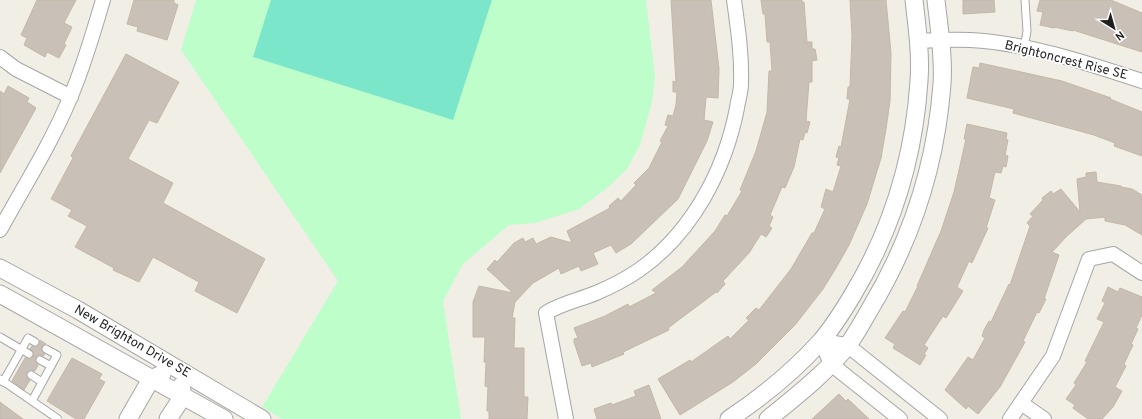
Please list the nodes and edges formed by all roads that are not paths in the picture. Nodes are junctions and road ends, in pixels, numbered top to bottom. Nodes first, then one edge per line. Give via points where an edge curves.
1 (103, 0) edge
2 (734, 0) edge
3 (914, 0) edge
4 (936, 0) edge
5 (1025, 0) edge
6 (941, 40) junction
7 (918, 41) junction
8 (1024, 48) junction
9 (0, 57) edge
10 (1142, 81) edge
11 (71, 97) junction
12 (0, 230) edge
13 (0, 268) edge
14 (1142, 273) edge
15 (0, 294) edge
16 (0, 338) edge
17 (821, 340) junction
18 (35, 342) dead end
19 (848, 345) junction
20 (22, 349) junction
21 (46, 349) dead end
22 (29, 354) dead end
23 (40, 360) dead end
24 (13, 364) junction
25 (831, 364) junction
26 (51, 366) junction
27 (20, 368) dead end
28 (177, 369) junction
29 (32, 375) dead end
30 (151, 379) junction
31 (2, 380) edge
32 (42, 382) junction
33 (183, 396) junction
34 (32, 401) junction
35 (1020, 403) junction
36 (58, 419) edge
37 (128, 419) edge
38 (168, 419) edge
39 (224, 419) edge
40 (262, 419) edge
41 (566, 419) edge
42 (729, 419) edge
43 (768, 419) edge
44 (900, 419) edge
45 (940, 419) edge
46 (1010, 419) edge
47 (1044, 419) edge

1 - 11 street via 86,59
2 - 41 street via 739,36 741,85 733,126 720,168 699,205 672,242 639,270 596,293 559,305 546,313
3 - 7 street
4 - 6 street
5 - 8 lane via 1027,31
6 - 7 street, Brightoncrest Rise SE
6 - 8 street, Brightoncrest Rise SE via 970,40
6 - 19 street via 942,83 936,132 917,210 901,252 882,290
7 - 17 street via 919,80 915,125 897,203 863,278
8 - 10 street, Brightoncrest Rise SE via 1090,64
9 - 11 street via 16,69
11 - 12 street via 55,132
13 - 28 street, New Brighton Drive SE via 78,310
14 - 35 street via 1114,254 1088,259 1053,356
15 - 30 street, New Brighton Drive SE
16 - 20 lane
17 - 19 street
17 - 25 street
17 - 42 street via 777,383
18 - 20 lane via 28,338
19 - 25 street
19 - 45 street
20 - 22 lane
20 - 24 lane
21 - 26 lane via 58,355
23 - 26 lane
24 - 27 lane
24 - 31 lane
25 - 43 street
25 - 44 street
26 - 32 lane
28 - 30 street
28 - 33 street
28 - 40 street, New Brighton Drive SE
29 - 32 lane
30 - 33 street, New Brighton Drive SE
30 - 37 street
31 - 34 lane
32 - 34 lane
33 - 38 street
33 - 39 street, New Brighton Drive SE
34 - 36 lane
35 - 46 street
35 - 47 street

